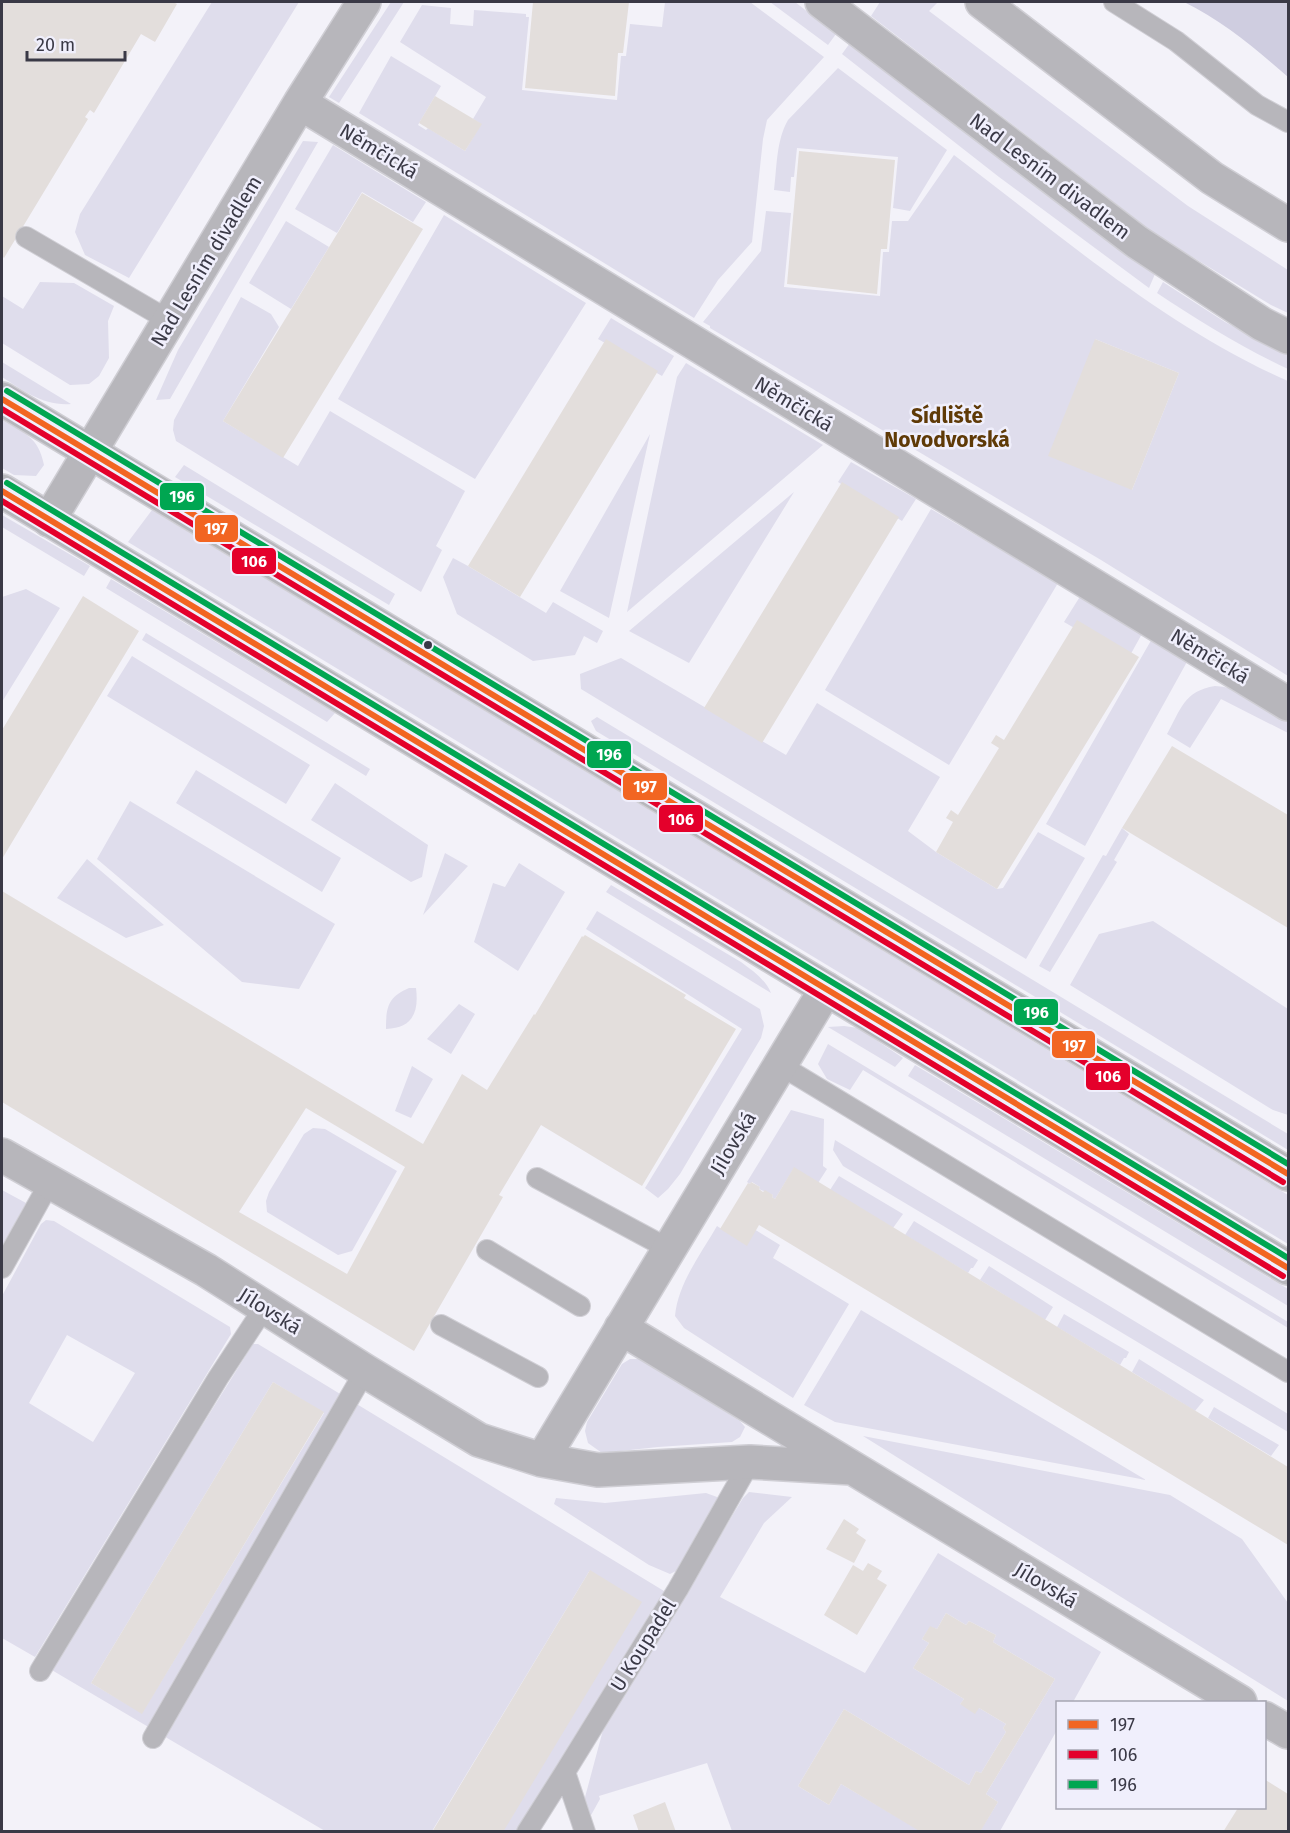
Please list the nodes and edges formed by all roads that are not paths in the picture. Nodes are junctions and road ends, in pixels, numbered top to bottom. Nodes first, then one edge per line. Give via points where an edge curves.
1 (364, 2) edge
2 (822, 2) edge
3 (982, 2) edge
4 (1114, 2) edge
5 (300, 103) junction
6 (1288, 122) edge
7 (1288, 225) edge
8 (26, 237) dead end
9 (170, 321) junction
10 (1288, 337) edge
11 (2, 399) edge
12 (90, 452) junction
13 (2, 491) edge
14 (49, 520) junction
15 (1288, 704) edge
16 (826, 989) junction
17 (780, 1065) junction
18 (2, 1155) edge
19 (1288, 1174) edge
20 (537, 1178) dead end
21 (50, 1182) junction
22 (669, 1249) junction
23 (487, 1250) dead end
24 (2, 1268) edge
25 (1288, 1268) edge
26 (580, 1306) dead end
27 (264, 1308) junction
28 (441, 1325) dead end
29 (621, 1328) junction
30 (365, 1371) junction
31 (1288, 1372) edge
32 (538, 1377) dead end
33 (542, 1460) junction
34 (750, 1462) junction
35 (852, 1468) junction
36 (40, 1671) dead end
37 (1238, 1701) edge
38 (1266, 1719) edge
39 (1288, 1732) edge
40 (153, 1738) dead end
41 (565, 1772) junction
42 (527, 1832) edge
43 (585, 1832) edge

1 - 5 street, Nad Lesním divadlem
2 - 10 street, Nad Lesním divadlem via 1137,242
3 - 7 street via 1212,178
4 - 6 lane via 1176,41 1257,105
5 - 9 street, Nad Lesním divadlem
5 - 15 street, Němčická
8 - 9 lane
9 - 12 street, Nad Lesním divadlem
11 - 12 main road
12 - 14 street, Nad Lesním divadlem
12 - 19 main road
13 - 14 main road
14 - 16 main road
16 - 17 street, Jílovská
16 - 25 main road
17 - 22 street, Jílovská
17 - 31 lane
18 - 21 street, Jílovská
20 - 22 lane
21 - 24 lane
21 - 27 street, Jílovská via 150,1237
22 - 29 street, Jílovská
23 - 26 lane
27 - 30 street, Jílovská
27 - 36 lane
28 - 32 lane
29 - 33 street, Jílovská
29 - 35 street, Jílovská
30 - 33 street, Jílovská via 479,1440
30 - 40 lane
33 - 34 street, Jílovská via 598,1470
34 - 35 street, Jílovská
34 - 41 lane, U Koupadel via 678,1589
35 - 37 street, Jílovská
38 - 39 street
41 - 42 lane, U Koupadel
41 - 43 lane

